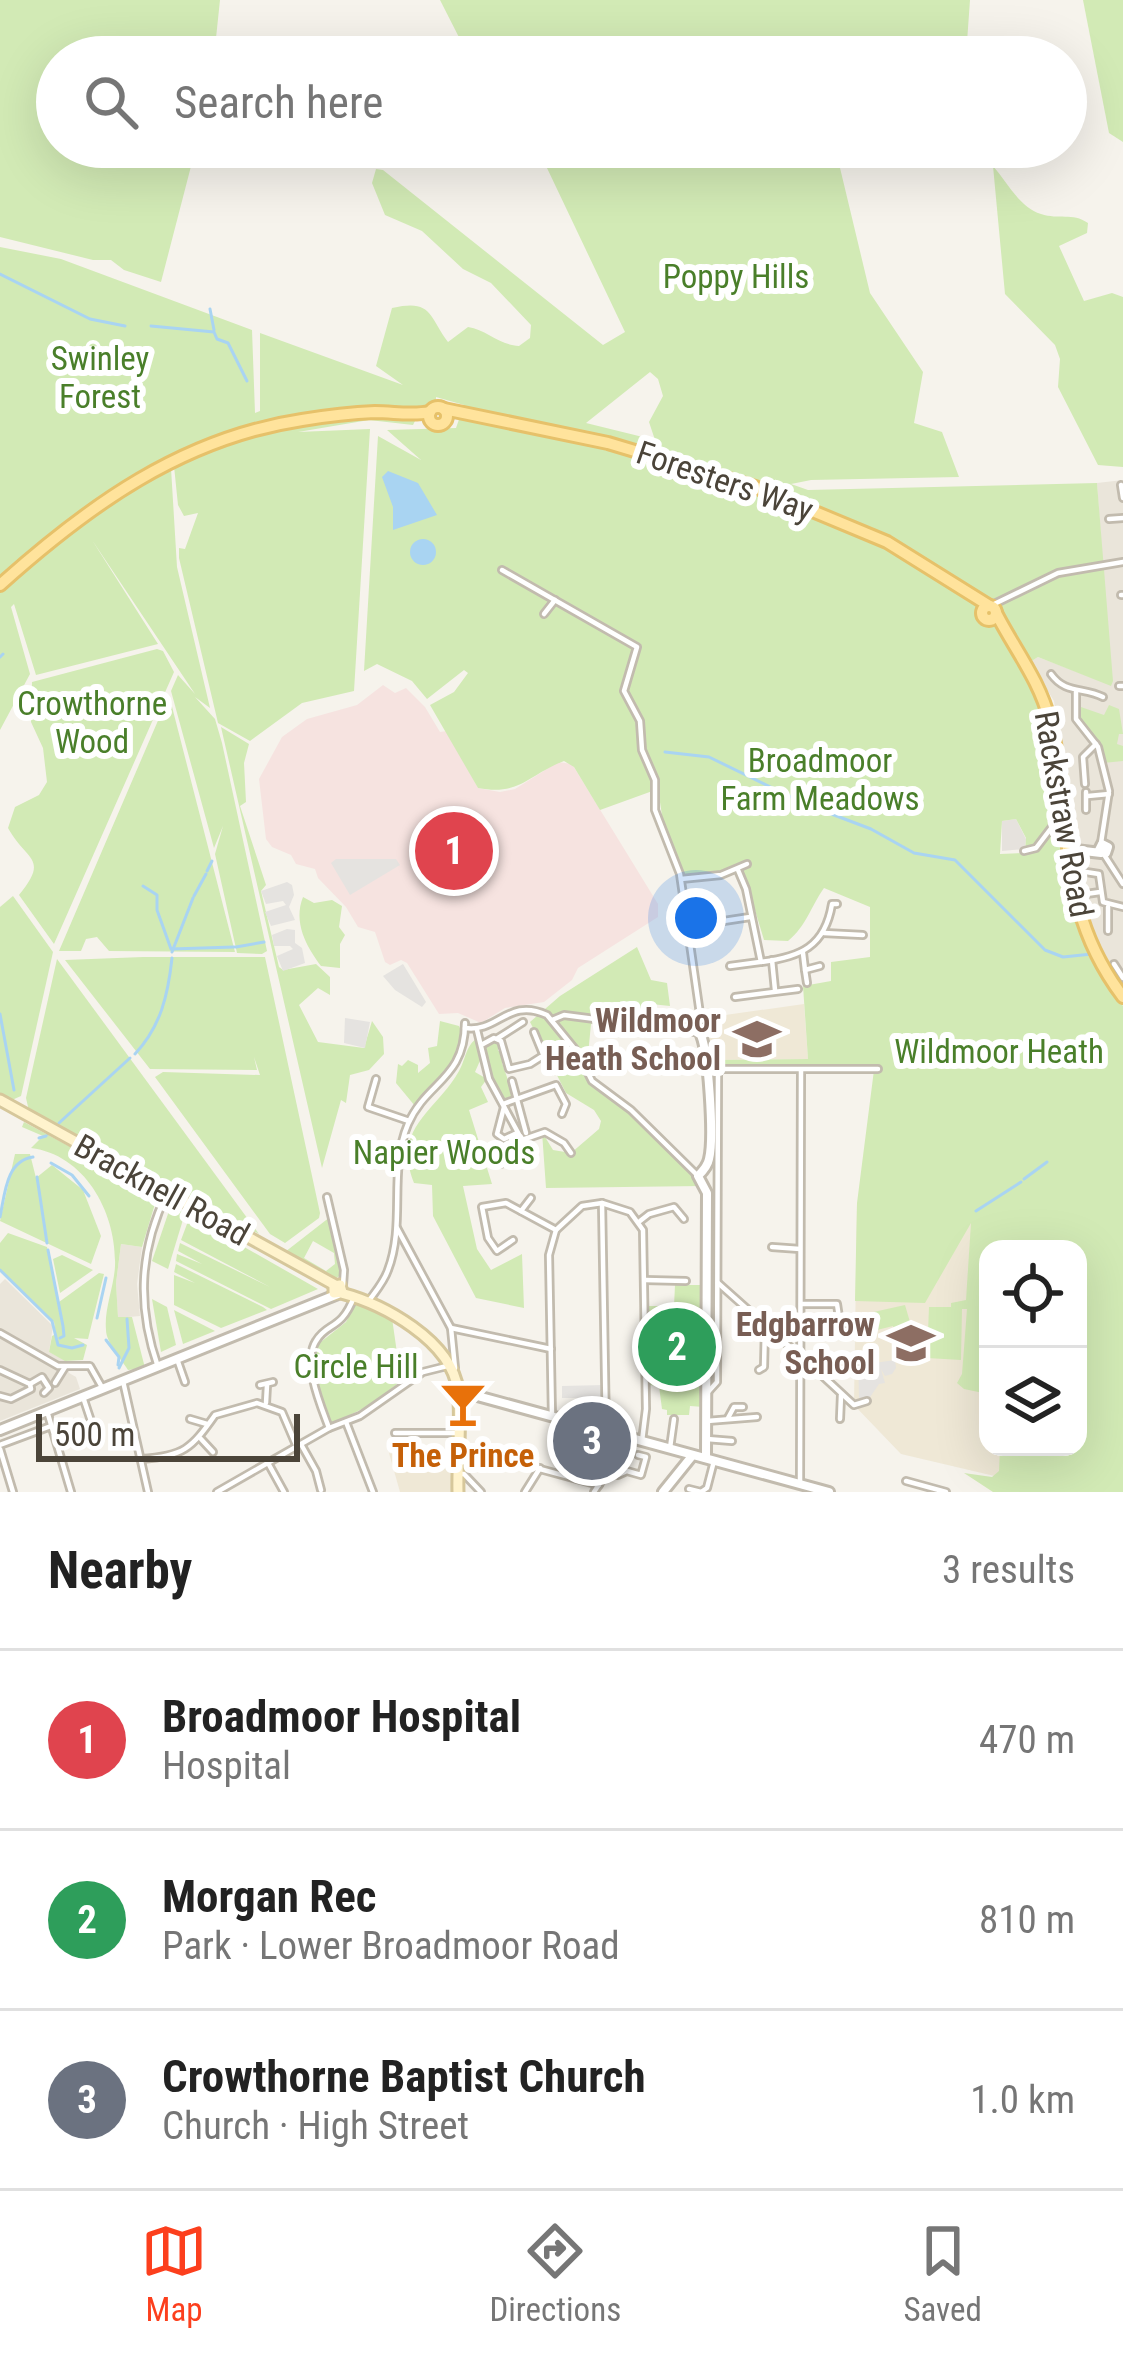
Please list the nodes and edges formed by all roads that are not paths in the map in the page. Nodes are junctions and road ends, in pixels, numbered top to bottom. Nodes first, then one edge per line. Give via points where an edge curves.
1 (1121, 485) edge
2 (1123, 498) edge
3 (1123, 518) edge
4 (1109, 519) dead end
5 (1123, 562) edge
6 (502, 570) dead end
7 (0, 585) edge
8 (555, 600) junction
9 (992, 610) junction
10 (544, 614) dead end
11 (1051, 674) dead end
12 (1076, 692) junction
13 (1103, 697) dead end
14 (1096, 744) junction
15 (1086, 791) junction
16 (1109, 794) junction
17 (1086, 810) dead end
18 (1063, 825) junction
19 (1105, 848) junction
20 (1066, 849) junction
21 (1024, 850) dead end
22 (747, 863) dead end
23 (1120, 870) edge
24 (738, 871) junction
25 (1086, 872) dead end
26 (681, 879) junction
27 (1123, 884) edge
28 (1100, 892) junction
29 (1085, 894) dead end
30 (833, 902) dead end
31 (1122, 903) edge
32 (1108, 906) junction
33 (750, 917) junction
34 (721, 923) dead end
35 (1108, 931) dead end
36 (824, 933) junction
37 (863, 934) dead end
38 (803, 953) junction
39 (733, 956) dead end
40 (772, 960) junction
41 (1123, 961) edge
42 (761, 962) junction
43 (820, 966) dead end
44 (805, 970) junction
45 (1123, 978) edge
46 (807, 983) dead end
47 (799, 988) dead end
48 (776, 992) junction
49 (735, 997) dead end
50 (1123, 997) edge
51 (553, 1020) junction
52 (523, 1022) dead end
53 (477, 1030) junction
54 (699, 1031) junction
55 (534, 1032) dead end
56 (497, 1038) junction
57 (482, 1045) junction
58 (541, 1057) junction
59 (801, 1068) junction
60 (509, 1069) junction
61 (878, 1069) dead end
62 (550, 1071) dead end
63 (376, 1079) dead end
64 (516, 1099) junction
65 (0, 1100) edge
66 (503, 1106) junction
67 (562, 1114) dead end
68 (409, 1121) junction
69 (526, 1132) dead end
70 (520, 1137) junction
71 (356, 1148) dead end
72 (401, 1152) junction
73 (571, 1153) dead end
74 (499, 1164) dead end
75 (698, 1176) junction
76 (167, 1192) junction
77 (327, 1197) dead end
78 (531, 1198) dead end
79 (602, 1202) junction
80 (521, 1211) junction
81 (684, 1219) dead end
82 (641, 1222) junction
83 (397, 1228) junction
84 (556, 1230) junction
85 (513, 1240) dead end
86 (772, 1246) dead end
87 (800, 1249) junction
88 (645, 1280) junction
89 (686, 1281) dead end
90 (718, 1283) junction
91 (340, 1289) junction
92 (368, 1302) junction
93 (801, 1304) junction
94 (765, 1325) junction
95 (451, 1328) junction
96 (841, 1331) dead end
97 (2, 1338) edge
98 (551, 1349) junction
99 (801, 1355) junction
100 (177, 1359) junction
101 (801, 1365) junction
102 (447, 1366) junction
103 (65, 1367) junction
104 (158, 1367) junction
105 (0, 1370) edge
106 (759, 1370) dead end
107 (453, 1378) junction
108 (123, 1381) junction
109 (186, 1382) dead end
110 (31, 1384) junction
111 (267, 1384) dead end
112 (103, 1389) junction
113 (65, 1390) dead end
114 (459, 1390) junction
115 (44, 1393) dead end
116 (707, 1393) junction
117 (841, 1393) junction
118 (0, 1396) edge
119 (83, 1397) junction
120 (867, 1401) dead end
121 (266, 1404) junction
122 (743, 1407) dead end
123 (47, 1411) junction
124 (755, 1414) dead end
125 (552, 1417) junction
126 (728, 1418) junction
127 (190, 1419) dead end
128 (674, 1419) dead end
129 (707, 1420) junction
130 (840, 1420) dead end
131 (346, 1422) junction
132 (209, 1425) junction
133 (51, 1426) junction
134 (328, 1428) junction
135 (0, 1430) edge
136 (94, 1430) dead end
137 (606, 1431) junction
138 (395, 1433) dead end
139 (457, 1433) junction
140 (630, 1438) junction
141 (201, 1439) junction
142 (707, 1439) junction
143 (642, 1441) junction
144 (732, 1441) dead end
145 (299, 1445) junction
146 (0, 1447) edge
147 (457, 1447) junction
148 (670, 1448) junction
149 (213, 1452) dead end
150 (638, 1455) dead end
151 (692, 1456) junction
152 (141, 1459) junction
153 (710, 1460) junction
154 (268, 1463) junction
155 (540, 1468) junction
156 (608, 1472) junction
157 (458, 1474) junction
158 (906, 1481) dead end
159 (800, 1484) junction
160 (597, 1488) edge
161 (689, 1489) dead end
162 (709, 1489) edge
163 (321, 1490) edge
164 (13, 1492) edge
165 (71, 1492) edge
166 (148, 1492) edge
167 (217, 1492) edge
168 (284, 1492) edge
169 (373, 1492) edge
170 (458, 1492) edge
171 (482, 1492) edge
172 (525, 1492) edge
173 (663, 1492) edge
174 (829, 1492) edge
175 (946, 1492) edge

1 - 2 street
3 - 4 street
5 - 9 street via 1058,573
6 - 8 street
7 - 9 main road, Foresters Way via 78,517 168,463 284,423 369,412 431,417 435,407 608,442 755,488 887,542
8 - 10 street
8 - 26 street via 638,649 624,691
9 - 18 main road, Rackstraw Road via 1045,705
11 - 12 street
12 - 13 street
12 - 14 street via 1076,718
14 - 15 street via 1083,757
14 - 16 street
15 - 16 street
15 - 17 street
16 - 19 street
18 - 20 main road, Rackstraw Road
18 - 21 street
19 - 20 street
19 - 23 street
20 - 50 main road, Rackstraw Road via 1086,933
22 - 24 street
23 - 27 street
24 - 26 street
24 - 33 street
25 - 28 street via 1099,874
26 - 54 street
28 - 29 street
28 - 32 street
30 - 36 street
31 - 32 street
32 - 35 street
33 - 34 street
33 - 42 street
36 - 37 street
36 - 38 street
38 - 40 street
38 - 44 street
39 - 42 street via 732,965
40 - 42 street
40 - 48 street
41 - 45 street via 1114,965
43 - 44 street
44 - 46 street
47 - 48 street
48 - 49 street
51 - 53 street via 517,1010
51 - 54 street
51 - 75 street via 592,1081
52 - 56 street
53 - 57 street
53 - 68 street via 465,1025 457,1065
54 - 75 street via 709,1159
55 - 58 street
56 - 57 street
56 - 60 street
57 - 66 street
58 - 60 street
58 - 62 street
59 - 61 street
59 - 87 street
59 - 90 street via 718,1072
60 - 64 street
63 - 68 street via 368,1107
64 - 66 street
64 - 67 street via 556,1085
64 - 69 street
65 - 76 main road, Bracknell Road
66 - 70 street
66 - 70 street via 497,1134
68 - 72 street
70 - 73 street via 545,1132
70 - 74 street via 526,1158
71 - 72 street
72 - 83 street
75 - 116 street via 707,1193
76 - 91 main road, Bracknell Road
76 - 104 street via 142,1283
77 - 91 street
78 - 80 street
79 - 82 street
79 - 84 street via 582,1206
79 - 137 street
80 - 84 street
80 - 85 street via 481,1205 496,1252
81 - 82 street via 664,1208
82 - 88 street
83 - 92 street via 388,1271
83 - 95 street
84 - 98 street
86 - 87 street
87 - 93 street
88 - 89 street
88 - 143 street
90 - 94 street
90 - 116 street via 718,1382
91 - 92 main road, Bracknell Road
91 - 100 street
91 - 134 street via 343,1322 312,1353
92 - 102 main road, Bracknell Road via 416,1329
93 - 96 street via 837,1304
93 - 99 street
94 - 99 street
94 - 106 street
95 - 98 street
95 - 107 street
97 - 103 street
98 - 125 street
99 - 101 street
100 - 104 street
100 - 109 street
101 - 117 street
101 - 159 street
102 - 107 main road, Bracknell Road
102 - 131 street via 423,1372
103 - 112 street via 90,1366
103 - 113 street via 57,1382
104 - 108 street
105 - 110 street
107 - 114 main road, Bracknell Road
108 - 112 street
108 - 152 street
110 - 115 street via 42,1377
110 - 118 street via 14,1398
111 - 121 street
112 - 119 street
114 - 125 street
114 - 139 main road
116 - 129 street
117 - 120 street via 854,1405
117 - 130 street
119 - 123 street
119 - 136 street
121 - 132 street via 221,1412
121 - 145 street via 282,1412
122 - 126 street
123 - 133 street
123 - 135 street
124 - 126 street
125 - 137 street
126 - 129 street
127 - 132 street
128 - 148 street
129 - 142 street
131 - 134 street
131 - 169 street
132 - 141 street
133 - 146 street
133 - 165 street
134 - 145 street
137 - 140 street
138 - 139 street
139 - 147 main road
140 - 143 street
140 - 156 street
141 - 149 street
141 - 152 street via 178,1453
142 - 144 street
142 - 153 street
143 - 148 street
145 - 154 street
145 - 163 street
146 - 164 street
147 - 155 street
147 - 157 main road
148 - 151 street
150 - 156 street via 646,1457 641,1475
151 - 153 street
151 - 173 street
152 - 166 street
153 - 159 street
153 - 162 street
154 - 167 street
154 - 168 street
155 - 160 street
155 - 172 street
156 - 160 street
157 - 170 main road
157 - 171 street
158 - 175 street
159 - 174 street
161 - 162 street

